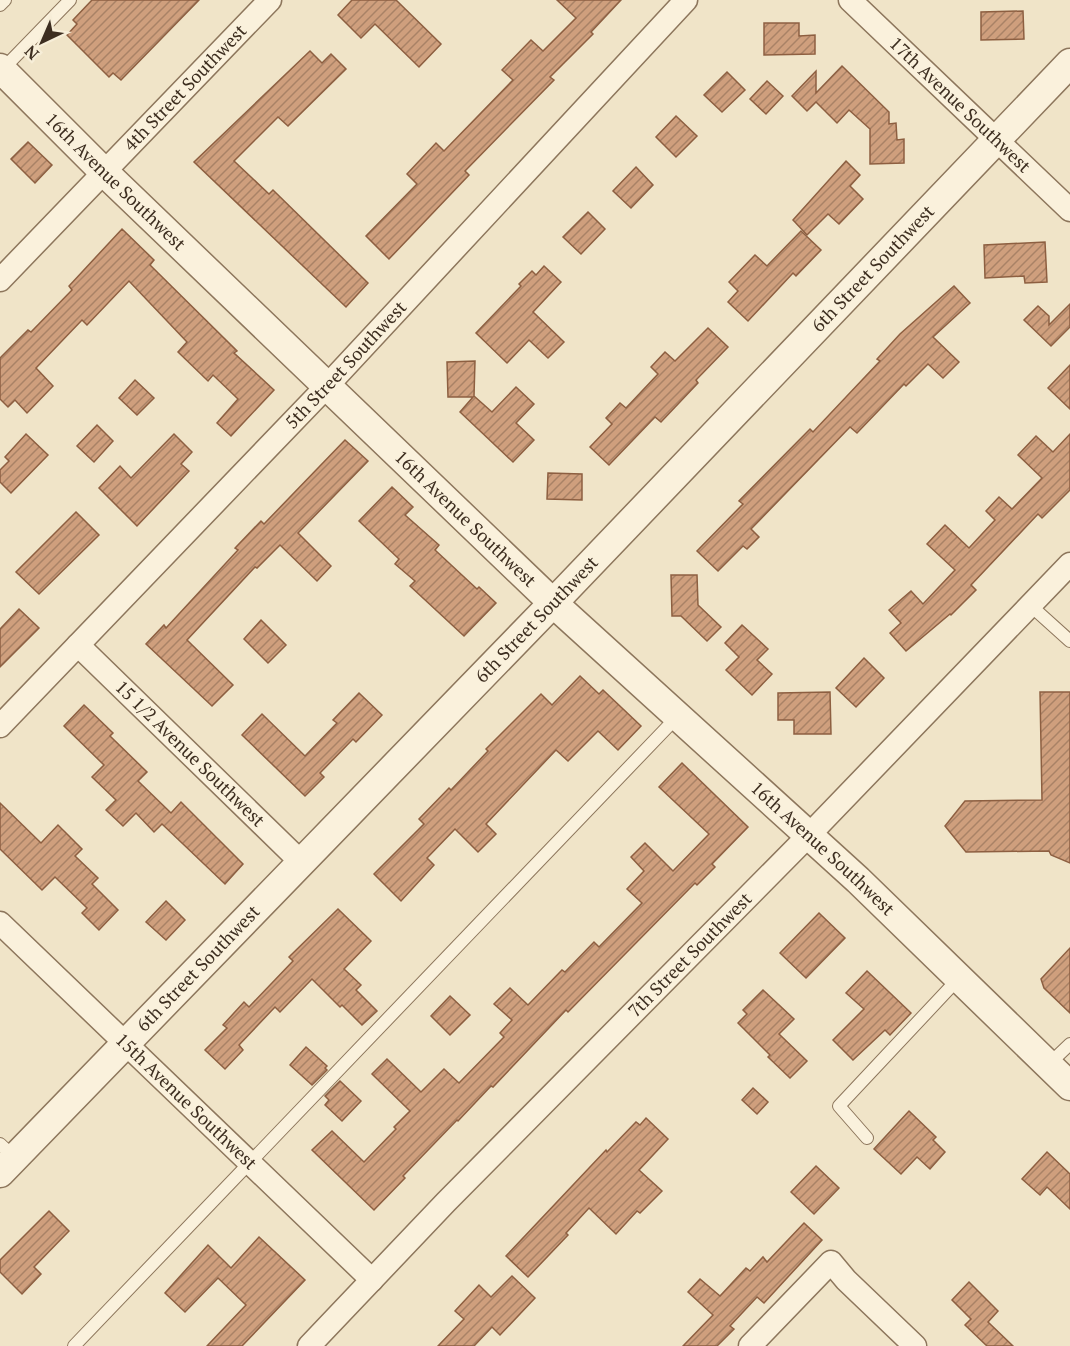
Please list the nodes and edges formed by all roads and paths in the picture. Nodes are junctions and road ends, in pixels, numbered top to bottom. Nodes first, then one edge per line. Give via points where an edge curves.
1 (5, 0) edge
2 (70, 0) edge
3 (270, 0) edge
4 (686, 0) edge
5 (850, 0) edge
6 (0, 5) edge
7 (1070, 63) edge
8 (1, 69) edge
9 (996, 139) junction
10 (104, 172) junction
11 (1070, 210) edge
12 (0, 280) edge
13 (327, 386) junction
14 (1070, 564) edge
15 (553, 603) junction
16 (1030, 605) junction
17 (1070, 641) edge
18 (78, 645) junction
19 (678, 716) junction
20 (0, 726) edge
21 (809, 835) junction
22 (301, 862) junction
23 (0, 923) edge
24 (959, 978) junction
25 (125, 1043) junction
26 (1070, 1044) edge
27 (1048, 1065) junction
28 (1070, 1086) edge
29 (867, 1138) dead end
30 (5, 1158) edge
31 (250, 1163) junction
32 (372, 1280) junction
33 (74, 1346) edge
34 (309, 1346) edge
35 (750, 1346) edge
36 (915, 1346) edge

1 - 6 lane
2 - 8 lane
3 - 10 street, 4th Street Southwest
4 - 13 street, 5th Street Southwest
5 - 9 street, 17th Avenue Southwest
7 - 9 street, 6th Street Southwest
8 - 10 street, 16th Avenue Southwest
9 - 11 street, 17th Avenue Southwest
9 - 15 street, 6th Street Southwest
10 - 12 street, 4th Street Southwest
10 - 13 street, 16th Avenue Southwest
13 - 15 street, 16th Avenue Southwest
13 - 18 street, 5th Street Southwest
14 - 16 street, 7th Street Southwest
15 - 19 street, 16th Avenue Southwest
15 - 22 street, 6th Street Southwest
16 - 17 lane
16 - 21 street, 7th Street Southwest
18 - 20 street, 5th Street Southwest
18 - 22 street, 15 1/2 Avenue Southwest
19 - 21 street, 16th Avenue Southwest
19 - 31 lane
21 - 24 street, 16th Avenue Southwest
21 - 32 street, 7th Street Southwest
22 - 25 street, 6th Street Southwest
23 - 25 street, 15th Avenue Southwest
24 - 27 street, 16th Avenue Southwest
24 - 29 lane via 839,1106
25 - 30 street, 6th Street Southwest
25 - 31 street, 15th Avenue Southwest
26 - 27 lane
27 - 28 street, 16th Avenue Southwest
31 - 32 street, 15th Avenue Southwest
31 - 33 lane
32 - 34 street, 7th Street Southwest
35 - 36 street via 831,1262

